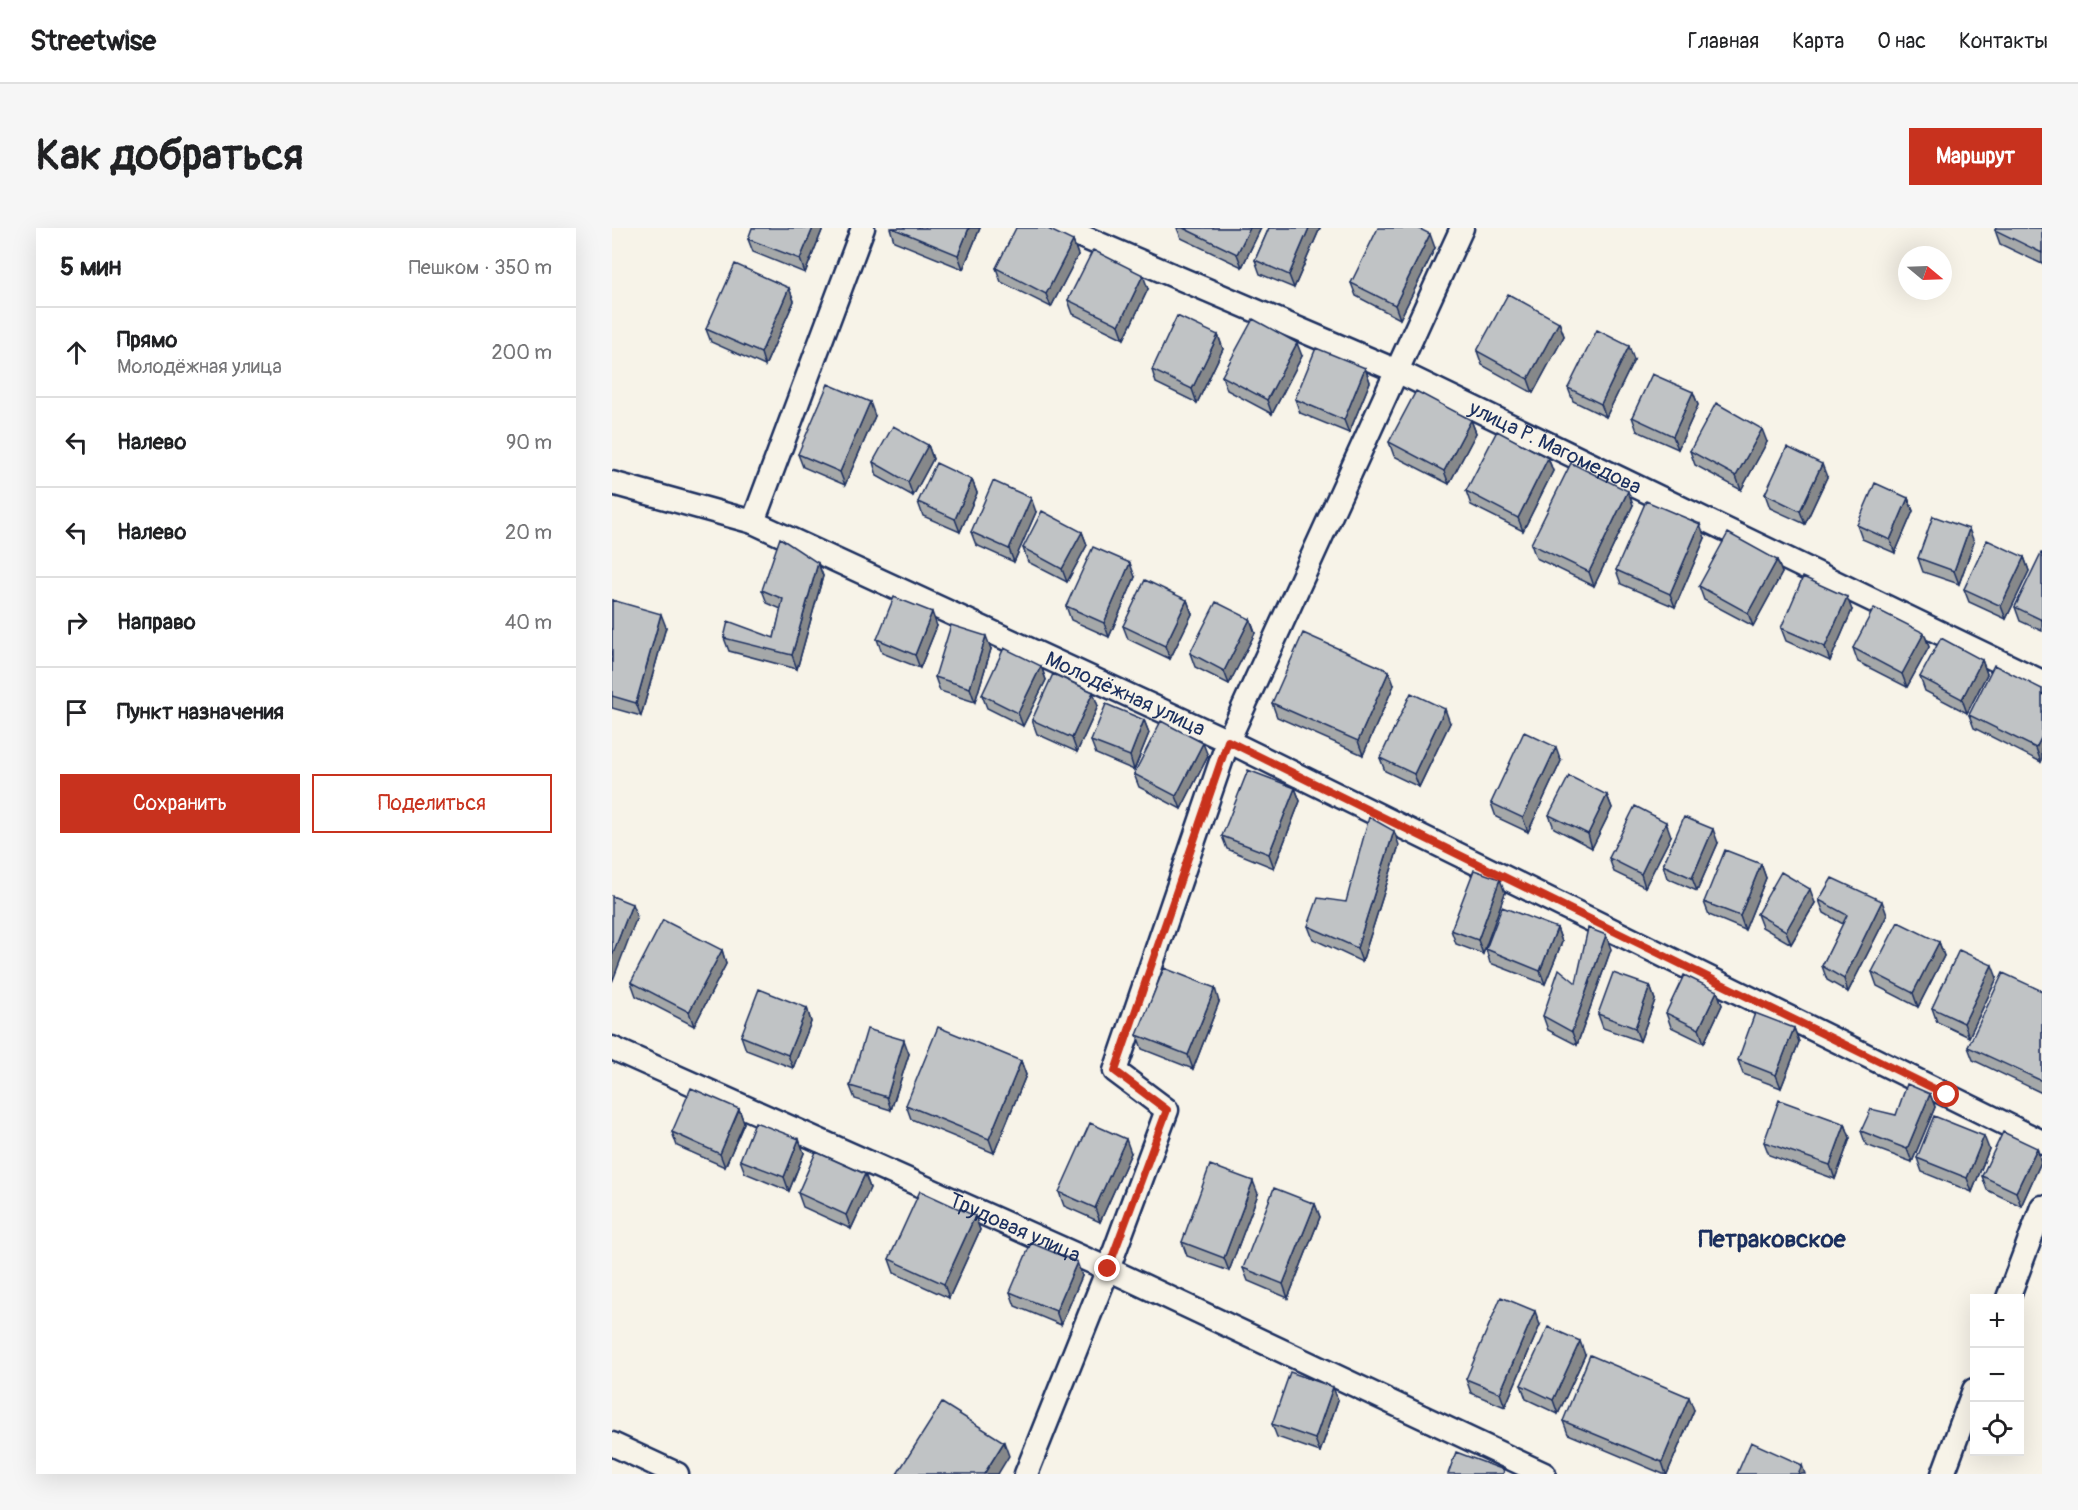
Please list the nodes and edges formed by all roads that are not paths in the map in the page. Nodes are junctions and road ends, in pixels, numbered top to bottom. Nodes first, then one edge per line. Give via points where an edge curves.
1 (863, 228) edge
2 (1062, 228) edge
3 (1462, 228) edge
4 (1397, 370) junction
5 (612, 483) edge
6 (753, 522) junction
7 (2042, 682) edge
8 (1228, 741) junction
9 (612, 1048) edge
10 (2042, 1142) edge
11 (2042, 1207) edge
12 (1108, 1269) junction
13 (2010, 1294) edge
14 (1970, 1401) edge
15 (612, 1444) edge
16 (677, 1474) edge
17 (1026, 1474) edge
18 (1544, 1474) edge
19 (1943, 1474) edge

1 - 6 street
2 - 4 street, улица Р. Магомедова
3 - 4 street
4 - 7 street, улица Р. Магомедова
4 - 8 street
5 - 6 street, Молодёжная улица
6 - 8 street, Молодёжная улица
8 - 10 street, Молодёжная улица
8 - 12 street via 1115,1071 1167,1110
9 - 12 street, Трудовая улица
11 - 13 street
12 - 17 street
12 - 18 street, Трудовая улица
14 - 19 street
15 - 16 street

